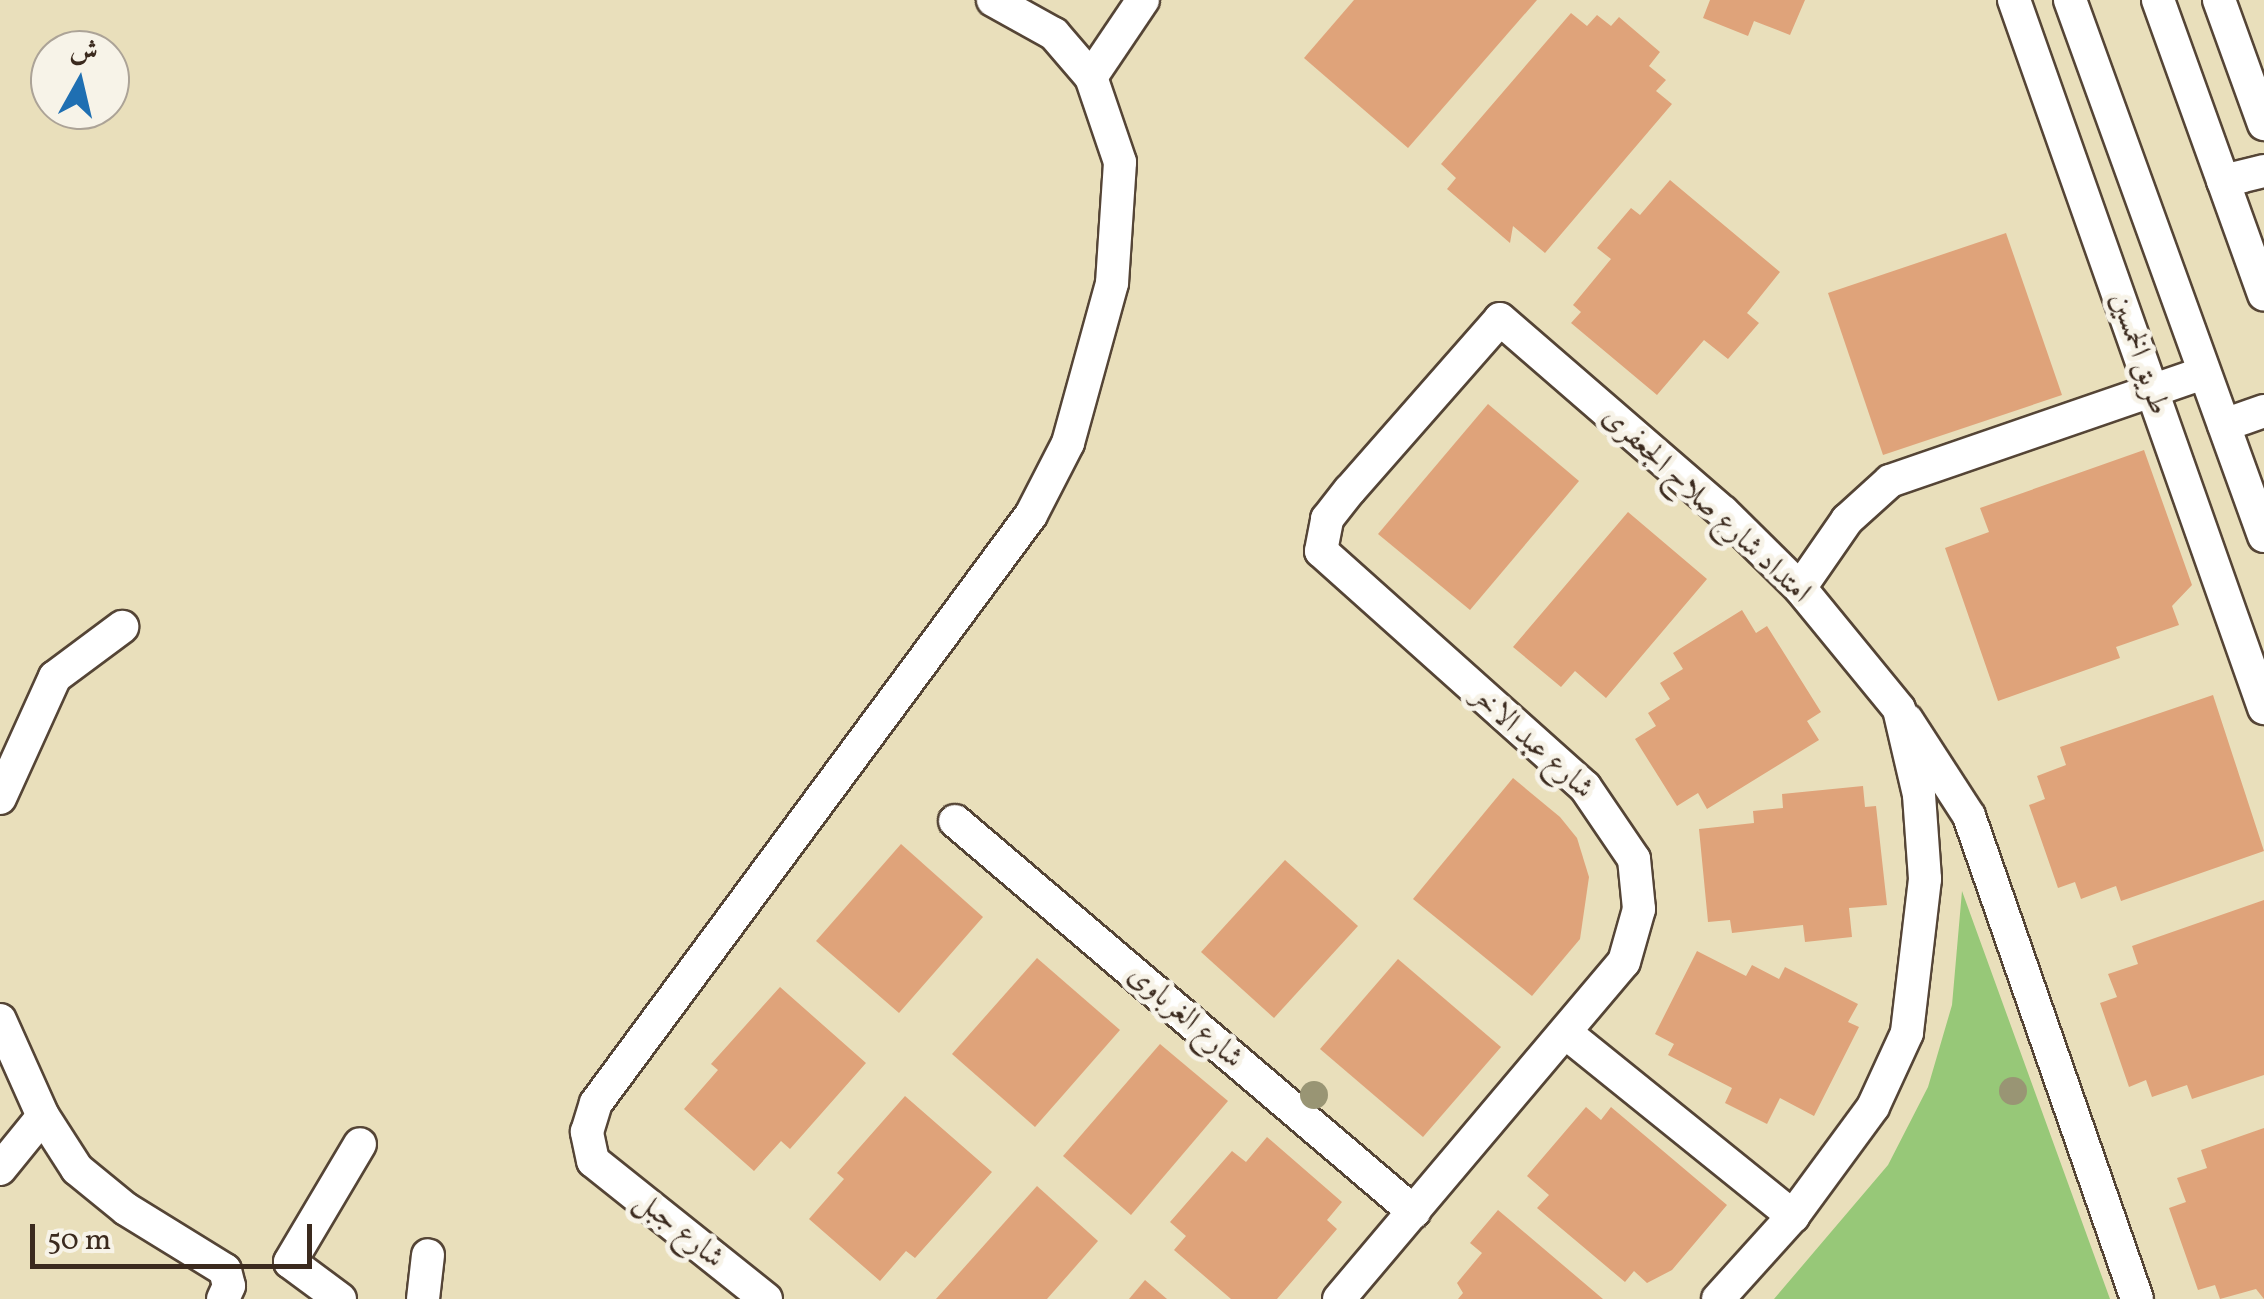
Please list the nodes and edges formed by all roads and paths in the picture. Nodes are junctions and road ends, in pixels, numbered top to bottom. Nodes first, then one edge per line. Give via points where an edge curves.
1 (993, 0) edge
2 (1144, 0) edge
3 (2014, 0) edge
4 (2070, 0) edge
5 (2158, 0) edge
6 (2219, 0) edge
7 (1092, 77) junction
8 (2264, 124) edge
9 (2264, 171) edge
10 (2223, 181) junction
11 (2264, 294) edge
12 (1500, 319) joint
13 (2204, 372) junction
14 (2152, 390) junction
15 (2264, 411) edge
16 (2224, 425) junction
17 (2264, 536) edge
18 (1800, 588) junction
19 (122, 627) dead end
20 (2264, 708) edge
21 (1899, 710) junction
22 (0, 798) edge
23 (956, 821) dead end
24 (0, 1020) edge
25 (1566, 1034) junction
26 (42, 1116) junction
27 (360, 1144) dead end
28 (0, 1169) edge
29 (1414, 1212) junction
30 (1794, 1216) junction
31 (428, 1255) dead end
32 (328, 1295) edge
33 (225, 1296) edge
34 (423, 1299) edge
35 (766, 1299) edge
36 (1339, 1299) edge
37 (1718, 1299) edge
38 (2137, 1299) edge

1 - 7 street via 1054,34
2 - 7 street
3 - 14 street, طريق الخمسين
4 - 13 street, طريق الخمسين
5 - 10 street
6 - 8 street
7 - 35 street, شارع جبل via 1120,162 1121,214 1112,283 1068,443 1031,515 596,1103 587,1132 592,1161
9 - 10 street
10 - 11 street
12 - 18 street, امتداد شارع صلاح الجعفرى via 1724,512
12 - 25 street, شارع عبد الاخر via 1350,490 1328,519 1321,551 1586,787 1620,830 1634,858 1639,909 1624,962
13 - 14 street
13 - 16 street, طريق الخمسين
14 - 18 street via 1890,481 1847,520
14 - 20 street, طريق الخمسين
15 - 16 street
16 - 17 street, طريق الخمسين
18 - 21 street, امتداد شارع صلاح الجعفرى
19 - 22 street via 55,677
21 - 30 street, امتداد شارع صلاح الجعفرى via 1919,795 1925,878 1907,1032 1873,1106
21 - 38 street via 1969,816
23 - 29 street, شارع الغرباوى
24 - 26 street
25 - 29 street, شارع عبد الاخر
25 - 30 street
26 - 28 street
26 - 33 street via 100,1191 224,1270
27 - 32 street via 292,1254 296,1269
29 - 36 street, شارع عبد الاخر
30 - 37 street, امتداد شارع صلاح الجعفرى
31 - 34 street

